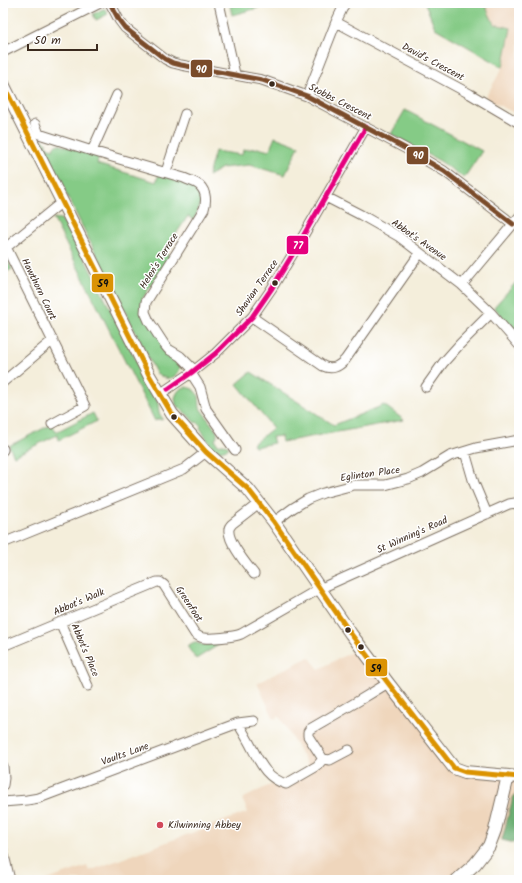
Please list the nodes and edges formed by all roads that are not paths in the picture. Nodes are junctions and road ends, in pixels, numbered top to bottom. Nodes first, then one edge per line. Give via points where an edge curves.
1 (100, 3) edge
2 (110, 3) edge
3 (219, 3) edge
4 (345, 3) edge
5 (336, 22) junction
6 (3, 52) edge
7 (235, 74) junction
8 (3, 84) edge
9 (117, 95) dead end
10 (307, 96) junction
11 (185, 114) dead end
12 (519, 123) edge
13 (35, 124) dead end
14 (366, 127) junction
15 (92, 150) junction
16 (166, 172) junction
17 (326, 197) junction
18 (62, 202) junction
19 (516, 221) edge
20 (5, 248) edge
21 (420, 253) junction
22 (462, 285) junction
23 (491, 313) junction
24 (252, 317) junction
25 (52, 340) junction
26 (519, 345) edge
27 (193, 372) junction
28 (3, 382) edge
29 (426, 387) dead end
30 (160, 394) junction
31 (52, 424) dead end
32 (519, 440) edge
33 (235, 450) dead end
34 (206, 452) junction
35 (465, 452) junction
36 (260, 503) junction
37 (517, 505) edge
38 (486, 514) junction
39 (274, 522) junction
40 (3, 543) edge
41 (254, 574) dead end
42 (164, 585) joint
43 (320, 589) junction
44 (60, 622) junction
45 (195, 634) joint
46 (3, 646) edge
47 (388, 683) junction
48 (88, 686) dead end
49 (254, 721) dead end
50 (238, 723) junction
51 (349, 750) dead end
52 (323, 759) junction
53 (3, 766) edge
54 (513, 777) edge
55 (3, 785) edge
56 (3, 802) edge
57 (3, 851) edge
58 (10, 880) edge
59 (457, 880) edge

1 - 6 street
2 - 7 street, Stobbs Crescent via 125,28 165,59 181,65
3 - 7 street
4 - 5 street
5 - 10 street
5 - 12 street, David's Crescent
7 - 10 street, Stobbs Crescent via 262,80
8 - 18 main road
9 - 15 street
10 - 14 street, Stobbs Crescent
11 - 16 street
13 - 15 street, Helen's Terrace via 39,134
14 - 17 street, Shavian Terrace
14 - 19 street, Stobbs Crescent via 444,171
15 - 16 street, Helen's Terrace
16 - 27 street, Helen's Terrace via 201,186 206,194 206,205 146,302 146,312 149,322 164,344 185,360
17 - 21 street, Abbot's Avenue via 398,236
17 - 24 street, Shavian Terrace
18 - 20 street, Hawthorn Court
18 - 30 main road
19 - 22 street
20 - 25 street, Hawthorn Court
21 - 22 street, Abbot's Avenue
21 - 24 street via 345,360 333,368 323,366
22 - 23 street, Abbot's Avenue
23 - 26 street, Abbot's Avenue
23 - 29 street via 443,363
24 - 27 street, Shavian Terrace
25 - 28 street
25 - 31 street, Hawthorn Court via 86,406
27 - 30 street, Shavian Terrace
27 - 33 street via 206,409
30 - 34 main road via 172,414
32 - 35 street, Eglinton Place
34 - 36 main road
34 - 40 street via 184,469
35 - 38 street
35 - 39 street, Eglinton Place via 450,456 408,479 385,484 354,485 323,493 308,499
36 - 39 main road
36 - 41 street via 229,529 232,544
37 - 38 street, St Winning's Road via 509,504
38 - 43 street, St Winning's Road
39 - 43 main road
42 - 44 street, Abbot's Walk via 160,582 153,583
42 - 45 street, Greenfoot
43 - 45 street, St Winning's Road via 236,636 204,638
43 - 47 main road
44 - 46 street, Abbot's Walk
44 - 48 street, Abbot's Place
47 - 52 street via 310,729 308,736
47 - 54 main road via 451,766 465,772
49 - 50 street, Vaults Lane
50 - 52 street via 262,766 278,781 286,784 318,766
50 - 56 street, Vaults Lane via 39,798
51 - 52 street via 330,760
53 - 55 street
54 - 59 main road via 489,846 475,864
57 - 58 street

